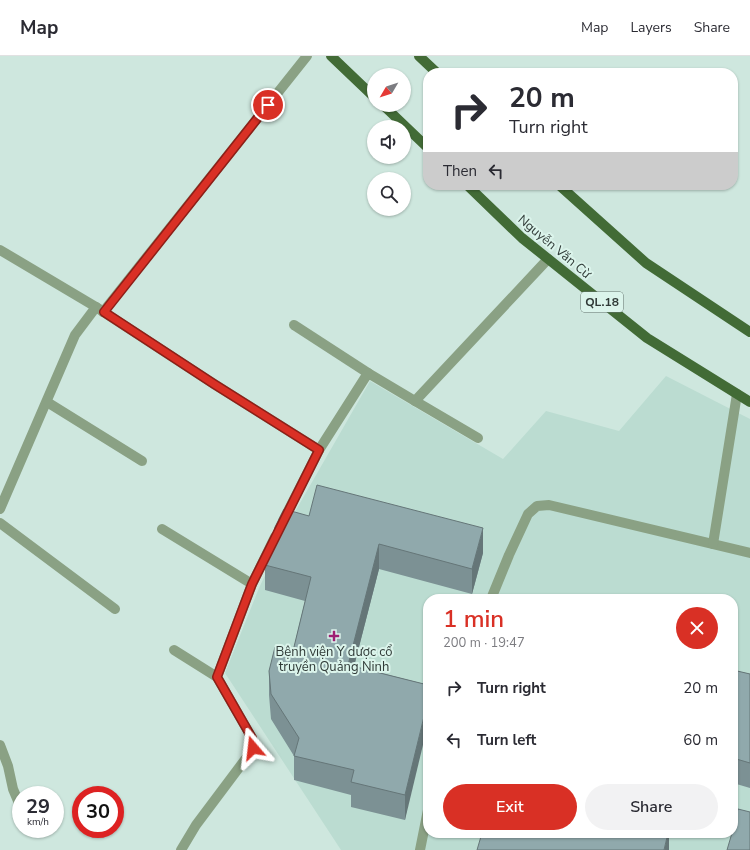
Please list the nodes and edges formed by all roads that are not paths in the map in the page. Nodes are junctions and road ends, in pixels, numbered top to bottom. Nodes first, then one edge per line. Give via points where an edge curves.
1 (307, 56) edge
2 (331, 56) edge
3 (419, 56) edge
4 (432, 68) edge
5 (367, 90) edge
6 (390, 112) edge
7 (423, 143) edge
8 (472, 190) edge
9 (565, 190) edge
10 (0, 250) edge
11 (548, 259) junction
12 (100, 309) junction
13 (294, 325) dead end
14 (750, 332) edge
15 (368, 373) junction
16 (737, 394) junction
17 (415, 401) junction
18 (47, 402) junction
19 (750, 402) edge
20 (478, 438) dead end
21 (319, 450) junction
22 (142, 461) dead end
23 (0, 509) edge
24 (0, 523) edge
25 (162, 529) dead end
26 (713, 544) junction
27 (750, 553) edge
28 (252, 584) junction
29 (493, 594) edge
30 (115, 609) dead end
31 (174, 650) dead end
32 (217, 677) junction
33 (0, 745) edge
34 (12, 786) edge
35 (423, 835) edge
36 (181, 850) edge
37 (420, 850) edge

1 - 12 street
2 - 5 main road
3 - 4 main road
6 - 7 main road
8 - 11 main road, Nguyễn Văn Cừ / QL.18
9 - 14 main road via 646,263
10 - 12 street
11 - 16 main road, Nguyễn Văn Cừ / QL.18 via 647,338
11 - 17 street
12 - 18 street via 75,335
12 - 21 street
13 - 15 street
15 - 17 street
15 - 21 street
16 - 19 main road, Nguyễn Văn Cừ / QL.18
16 - 26 street
17 - 20 street
18 - 22 street
18 - 23 street
21 - 28 street
24 - 30 street
25 - 28 street
26 - 27 street
26 - 29 street via 549,505 537,506 528,514
28 - 32 street
31 - 32 street
32 - 36 street via 252,738 253,748 196,825
33 - 34 street
35 - 37 street

